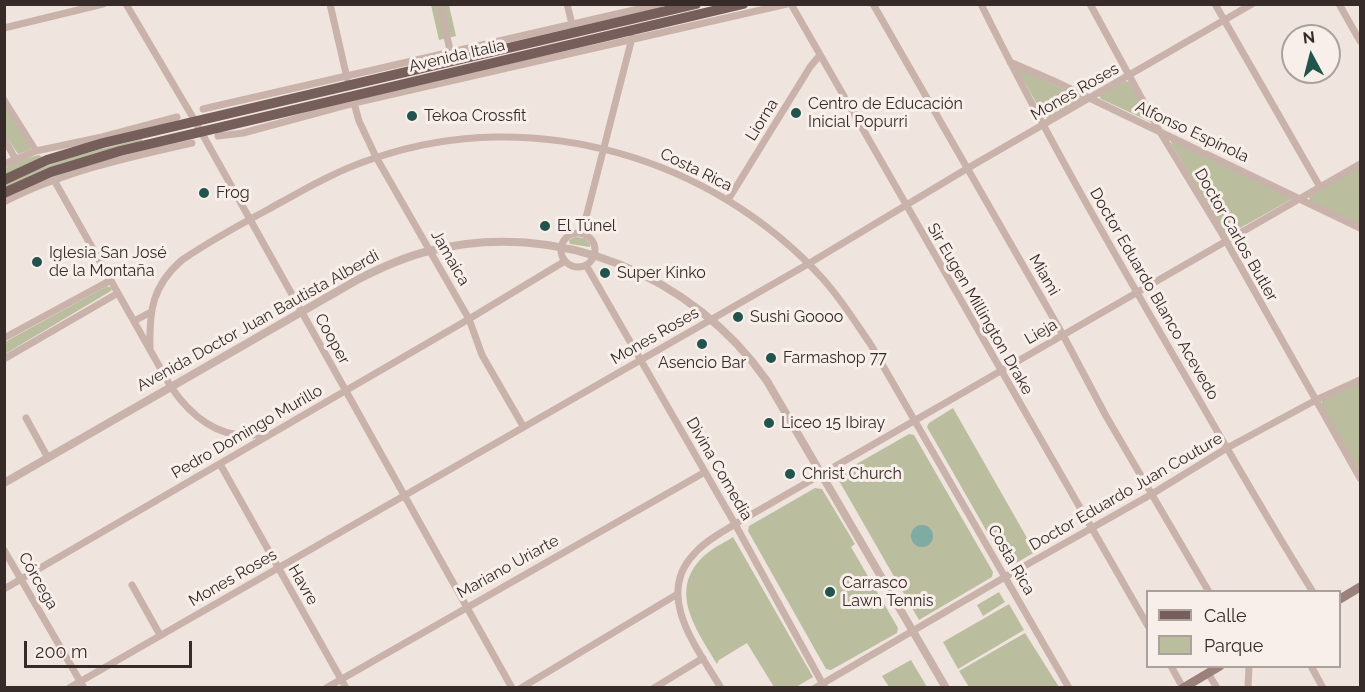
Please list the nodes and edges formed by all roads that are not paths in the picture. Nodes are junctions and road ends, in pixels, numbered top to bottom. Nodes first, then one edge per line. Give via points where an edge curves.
1 (103, 4) edge
2 (126, 4) edge
3 (330, 4) edge
4 (440, 4) edge
5 (567, 4) edge
6 (660, 4) edge
7 (696, 4) edge
8 (743, 4) edge
9 (789, 4) edge
10 (873, 4) edge
11 (981, 4) edge
12 (1089, 4) edge
13 (1215, 4) edge
14 (1252, 4) edge
15 (1340, 4) edge
16 (685, 6) edge
17 (1224, 20) junction
18 (682, 24) junction
19 (4, 28) edge
20 (573, 29) junction
21 (633, 35) junction
22 (1360, 41) edge
23 (820, 55) junction
24 (451, 57) junction
25 (1010, 63) junction
26 (1129, 76) junction
27 (348, 81) junction
28 (1090, 98) junction
29 (4, 100) edge
30 (354, 104) junction
31 (234, 107) junction
32 (203, 109) dead end
33 (221, 110) junction
34 (177, 117) dead end
35 (195, 121) junction
36 (1044, 125) junction
37 (242, 128) junction
38 (201, 132) junction
39 (1160, 132) junction
40 (143, 134) junction
41 (218, 136) dead end
42 (4, 139) edge
43 (156, 139) junction
44 (103, 140) junction
45 (192, 143) dead end
46 (84, 145) junction
47 (604, 149) junction
48 (36, 151) junction
49 (376, 157) junction
50 (15, 158) junction
51 (4, 164) edge
52 (1360, 164) edge
53 (968, 168) junction
54 (4, 180) edge
55 (54, 180) junction
56 (1320, 187) junction
57 (4, 193) edge
58 (1300, 198) junction
59 (728, 200) junction
60 (4, 202) edge
61 (905, 206) junction
62 (250, 220) junction
63 (1360, 228) edge
64 (582, 233) junction
65 (1226, 242) junction
66 (561, 248) junction
67 (430, 251) junction
68 (595, 256) junction
69 (565, 261) junction
70 (808, 264) junction
71 (586, 266) junction
72 (111, 280) junction
73 (118, 293) junction
74 (1137, 293) junction
75 (302, 311) junction
76 (151, 312) junction
77 (712, 318) junction
78 (469, 319) junction
79 (134, 321) junction
80 (1063, 335) junction
81 (4, 338) edge
82 (150, 349) junction
83 (4, 359) edge
84 (640, 360) junction
85 (1000, 371) junction
86 (1360, 380) edge
87 (171, 387) junction
88 (346, 390) junction
89 (1316, 400) junction
90 (26, 418) dead end
91 (914, 423) junction
92 (523, 426) junction
93 (274, 431) junction
94 (236, 435) junction
95 (1227, 448) junction
96 (241, 451) junction
97 (48, 458) junction
98 (220, 464) junction
99 (705, 472) junction
100 (823, 474) junction
101 (1360, 478) edge
102 (4, 483) edge
103 (1152, 494) junction
104 (404, 495) junction
105 (735, 524) junction
106 (1090, 529) junction
107 (4, 550) edge
108 (277, 568) junction
109 (1005, 577) junction
110 (22, 579) junction
111 (132, 585) dead end
112 (1360, 587) edge
113 (4, 589) edge
114 (1208, 590) edge
115 (1311, 590) edge
116 (676, 595) junction
117 (1341, 598) edge
118 (467, 606) junction
119 (1146, 623) edge
120 (913, 630) junction
121 (160, 635) junction
122 (703, 658) junction
123 (1172, 668) edge
124 (1217, 668) edge
125 (1249, 668) edge
126 (1312, 668) edge
127 (1208, 673) junction
128 (341, 679) junction
129 (82, 684) edge
130 (823, 685) edge
131 (69, 687) edge
132 (326, 687) edge
133 (346, 687) edge
134 (512, 687) edge
135 (521, 687) edge
136 (654, 687) edge
137 (721, 687) edge
138 (814, 687) edge
139 (946, 687) edge
140 (1069, 687) edge
141 (1183, 687) edge
142 (1217, 687) edge
143 (1248, 687) edge
144 (1323, 687) edge

1 - 19 street
2 - 35 street, Cooper
3 - 27 street
4 - 24 street
5 - 20 street
6 - 20 street, Avenida Italia
7 - 16 main road, Avenida Italia
8 - 18 main road, Avenida Italia
9 - 18 street, Avenida Italia
9 - 23 street, Sir Eugen Millington Drake
10 - 53 street, Miami
11 - 25 street, Doctor Eduardo Blanco Acevedo
12 - 26 street, Doctor Carlos Butler
13 - 17 street
14 - 17 street, Mones Roses
15 - 22 street
16 - 20 main road, Avenida Italia
17 - 26 street, Mones Roses
17 - 56 street
18 - 21 main road, Avenida Italia
20 - 24 main road, Avenida Italia
21 - 30 street, Avenida Italia
21 - 37 main road, Avenida Italia
21 - 47 street
23 - 59 street, Liorna
23 - 61 street, Sir Eugen Millington Drake
24 - 27 main road, Avenida Italia
25 - 28 street, Alfonso Espínola
25 - 36 street, Doctor Eduardo Blanco Acevedo
26 - 28 street, Mones Roses
26 - 39 street, Doctor Carlos Butler
27 - 31 main road, Avenida Italia
28 - 36 street, Mones Roses
28 - 39 street, Alfonso Espínola
29 - 48 street
30 - 37 street, Avenida Italia
30 - 49 street, Jamaica
31 - 33 main road, Avenida Italia
31 - 37 street
31 - 38 main road via 223,119 203,126
32 - 33 street, Avenida Italia
33 - 35 main road, Avenida Italia
34 - 43 street, Avenida Italia
35 - 38 street, Cooper
35 - 43 main road, Avenida Italia via 193,128
36 - 53 street, Mones Roses
36 - 74 street, Doctor Eduardo Blanco Acevedo
37 - 38 main road, Avenida Italia
37 - 41 street, Avenida Italia
38 - 43 main road, Avenida Italia
38 - 62 street, Cooper
39 - 58 street, Alfonso Espínola
39 - 65 street, Doctor Carlos Butler
40 - 43 main road, Avenida Italia
40 - 43 street
40 - 44 main road, Avenida Italia
42 - 50 street
43 - 44 street, Avenida Italia
43 - 45 street, Avenida Italia
43 - 55 street, Avenida Italia
43 - 57 main road, Avenida Italia via 51,172
44 - 46 main road, Avenida Italia
46 - 48 street, Avenida Italia
46 - 54 main road, Avenida Italia
47 - 49 street, Costa Rica via 500,137 448,141
47 - 59 street, Costa Rica via 661,167
47 - 64 street
48 - 50 street, Avenida Italia
49 - 62 street, Costa Rica via 308,187
49 - 67 street, Jamaica
50 - 51 street, Avenida Italia
52 - 56 street, Lieja
53 - 61 street, Mones Roses
53 - 80 street, Miami
55 - 60 street, Avenida Italia
55 - 72 street
56 - 58 street, Lieja
58 - 63 street, Alfonso Espínola
58 - 65 street, Lieja
59 - 70 street, Costa Rica
61 - 70 street, Mones Roses
61 - 85 street, Sir Eugen Millington Drake
62 - 75 street, Cooper
62 - 76 street, Costa Rica via 171,270 155,295
64 - 66 street via 568,236
64 - 68 street via 594,244
65 - 74 street, Lieja
65 - 89 street, Doctor Carlos Butler
66 - 67 street, Avenida Doctor Juan Bautista Alberdi via 504,242
66 - 68 street, Avenida Doctor Juan Bautista Alberdi
66 - 69 street
67 - 75 street, Avenida Doctor Juan Bautista Alberdi via 386,266
67 - 78 street, Jamaica
68 - 71 street
68 - 77 street, Avenida Doctor Juan Bautista Alberdi via 652,278
69 - 71 street via 575,267
69 - 78 street, Pedro Domingo Murillo
70 - 77 street, Mones Roses
70 - 91 street, Costa Rica via 843,304 871,345
71 - 84 street, Divina Comedia
72 - 73 street
72 - 81 street
73 - 79 street
73 - 83 street
74 - 80 street, Lieja
74 - 95 street, Doctor Eduardo Blanco Acevedo
75 - 87 street, Avenida Doctor Juan Bautista Alberdi
75 - 88 street, Cooper
76 - 79 street
76 - 82 street, Costa Rica
77 - 84 street, Mones Roses
77 - 100 street, Avenida Doctor Juan Bautista Alberdi via 767,381
78 - 88 street, Pedro Domingo Murillo
78 - 92 street, Jamaica via 482,355
79 - 82 street
80 - 85 street, Lieja
80 - 103 street, Miami
82 - 87 street
84 - 92 street, Mones Roses
84 - 99 street, Divina Comedia
85 - 91 street, Lieja
85 - 106 street, Sir Eugen Millington Drake
86 - 89 street, Doctor Eduardo Juan Couture
87 - 94 street via 196,417
87 - 97 street, Avenida Doctor Juan Bautista Alberdi
88 - 93 street, Pedro Domingo Murillo
88 - 104 street, Cooper
89 - 95 street, Doctor Eduardo Juan Couture
89 - 101 street, Doctor Carlos Butler
90 - 97 street
91 - 100 street, Lieja
91 - 109 street, Costa Rica
92 - 104 street, Mones Roses
93 - 94 street
93 - 96 street, Pedro Domingo Murillo
94 - 96 street
95 - 103 street, Doctor Eduardo Juan Couture
95 - 115 street, Doctor Eduardo Blanco Acevedo
96 - 98 street, Pedro Domingo Murillo
97 - 102 street, Avenida Doctor Juan Bautista Alberdi
98 - 108 street, Havre
98 - 110 street, Pedro Domingo Murillo
99 - 105 street, Divina Comedia
99 - 118 street, Mariano Uriarte
100 - 105 street, Lieja
100 - 120 street, Avenida Doctor Juan Bautista Alberdi
103 - 106 street, Doctor Eduardo Juan Couture
103 - 114 street, Miami
104 - 108 street, Mones Roses
104 - 118 street, Cooper
105 - 116 street, Lieja via 687,561
105 - 130 street, Divina Comedia
106 - 109 street, Doctor Eduardo Juan Couture
106 - 119 street, Sir Eugen Millington Drake
107 - 110 street, Córcega
108 - 121 street, Mones Roses
108 - 128 street, Havre
109 - 120 street, Doctor Eduardo Juan Couture
109 - 140 street, Costa Rica
110 - 113 street, Pedro Domingo Murillo
110 - 129 street, Córcega
111 - 121 street
112 - 117 main road
116 - 122 street via 681,616
116 - 135 street
118 - 128 street, Mariano Uriarte
118 - 134 street, Cooper
120 - 130 street, Doctor Eduardo Juan Couture
120 - 139 street, Avenida Doctor Juan Bautista Alberdi
121 - 129 street, Mones Roses
122 - 136 street
122 - 137 street
123 - 141 street
124 - 127 main road
125 - 143 street
126 - 144 street
127 - 141 main road
127 - 142 street
128 - 132 street, Mariano Uriarte
128 - 133 street, Havre
129 - 131 street, Mones Roses
130 - 138 street, Doctor Eduardo Juan Couture

